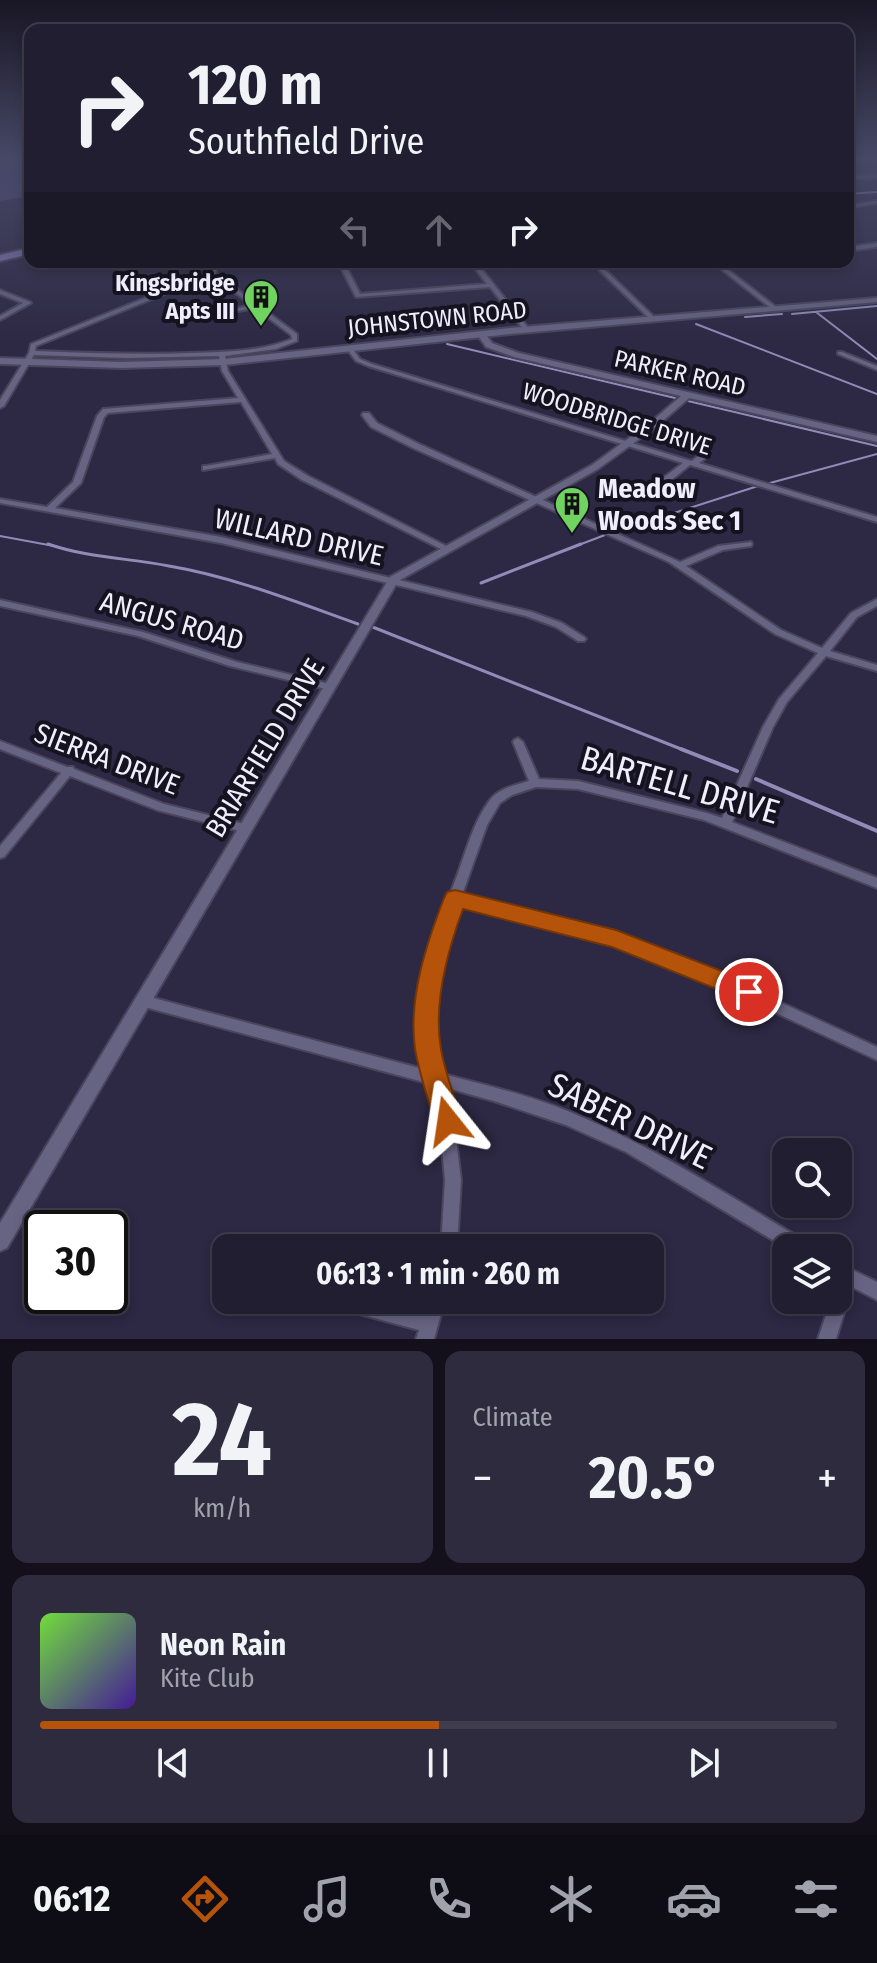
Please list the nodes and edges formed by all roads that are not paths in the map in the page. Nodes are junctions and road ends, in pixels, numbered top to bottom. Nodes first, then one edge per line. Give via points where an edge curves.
1 (877, 245) edge
2 (854, 248) edge
3 (24, 252) edge
4 (0, 258) edge
5 (214, 268) edge
6 (344, 268) edge
7 (478, 268) edge
8 (600, 268) edge
9 (723, 268) edge
10 (212, 273) junction
11 (491, 285) junction
12 (0, 292) edge
13 (877, 300) edge
14 (257, 306) junction
15 (774, 308) junction
16 (223, 313) dead end
17 (0, 318) edge
18 (652, 318) junction
19 (526, 329) junction
20 (481, 334) junction
21 (350, 349) junction
22 (32, 353) junction
23 (840, 353) dead end
24 (223, 357) junction
25 (0, 361) edge
26 (25, 362) junction
27 (877, 368) edge
28 (687, 395) junction
29 (242, 400) junction
30 (0, 406) edge
31 (366, 415) dead end
32 (877, 439) edge
33 (629, 443) junction
34 (707, 453) dead end
35 (276, 456) junction
36 (692, 463) junction
37 (206, 468) dead end
38 (666, 480) dead end
39 (536, 499) junction
40 (0, 501) edge
41 (49, 510) junction
42 (877, 520) edge
43 (748, 544) dead end
44 (446, 548) junction
45 (680, 565) junction
46 (393, 581) junction
47 (877, 602) edge
48 (0, 603) edge
49 (581, 639) dead end
50 (824, 652) junction
51 (877, 668) edge
52 (330, 687) junction
53 (518, 742) dead end
54 (0, 745) edge
55 (69, 770) junction
56 (535, 783) junction
57 (725, 824) junction
58 (244, 828) junction
59 (0, 854) edge
60 (877, 883) edge
61 (455, 898) junction
62 (142, 1001) junction
63 (877, 1054) edge
64 (436, 1080) junction
65 (450, 1234) edge
66 (778, 1234) edge
67 (0, 1241) edge
68 (852, 1278) edge
69 (877, 1291) edge
70 (380, 1314) edge
71 (833, 1314) edge
72 (428, 1331) edge
73 (827, 1339) edge

1 - 2 street
3 - 4 main road
5 - 10 street
6 - 11 street via 358,296
7 - 11 street
8 - 18 street
9 - 15 street
10 - 14 street
10 - 22 street via 46,339 33,345
11 - 19 street
12 - 17 street via 28,303
13 - 15 main road, JOHNSTOWN ROAD
14 - 16 street
14 - 24 street via 294,334 292,342
15 - 18 main road, JOHNSTOWN ROAD
18 - 19 main road, JOHNSTOWN ROAD
19 - 20 main road, JOHNSTOWN ROAD
20 - 21 main road, JOHNSTOWN ROAD
20 - 28 street, PARKER ROAD via 500,350
21 - 24 main road, JOHNSTOWN ROAD
21 - 33 street, WOODBRIDGE DRIVE via 370,365
22 - 24 street
22 - 26 street
23 - 27 street
24 - 26 main road, JOHNSTOWN ROAD via 133,365
24 - 29 street
25 - 26 main road, JOHNSTOWN ROAD
26 - 30 street
28 - 32 street, PARKER ROAD
28 - 33 street, BRIARFIELD DRIVE
29 - 35 street
29 - 41 street via 106,411 77,483
31 - 39 street via 374,425 416,446
33 - 36 street, WOODBRIDGE DRIVE
33 - 39 street, BRIARFIELD DRIVE
34 - 36 street
35 - 37 street
35 - 44 street via 305,478
36 - 38 street
36 - 42 street, WOODBRIDGE DRIVE
39 - 44 street, BRIARFIELD DRIVE
39 - 45 street
40 - 41 street, WILLARD DRIVE
41 - 46 street, WILLARD DRIVE via 221,540
43 - 45 street via 721,548
44 - 46 street, BRIARFIELD DRIVE
45 - 50 street via 752,617
46 - 49 street, WILLARD DRIVE via 529,614
46 - 52 street, BRIARFIELD DRIVE
47 - 50 street via 854,615
48 - 52 street, ANGUS ROAD via 140,634
50 - 51 street
50 - 57 street via 776,713
52 - 58 street, BRIARFIELD DRIVE
53 - 56 street
54 - 55 street, SIERRA DRIVE
55 - 58 street, SIERRA DRIVE via 161,807
55 - 59 street
56 - 57 street, BARTELL DRIVE via 578,785
56 - 61 street, BARTELL DRIVE via 508,792 489,808
57 - 60 street, BARTELL DRIVE
58 - 62 street, BRIARFIELD DRIVE
61 - 63 street via 563,924 673,959
61 - 64 street, BARTELL DRIVE via 437,946 428,995 428,1048
62 - 64 street, SABER DRIVE
62 - 67 street, BRIARFIELD DRIVE
64 - 65 street, BARTELL DRIVE via 448,1121 453,1180
64 - 66 street, SABER DRIVE via 531,1105 591,1128
68 - 69 street
70 - 72 street
71 - 73 street

